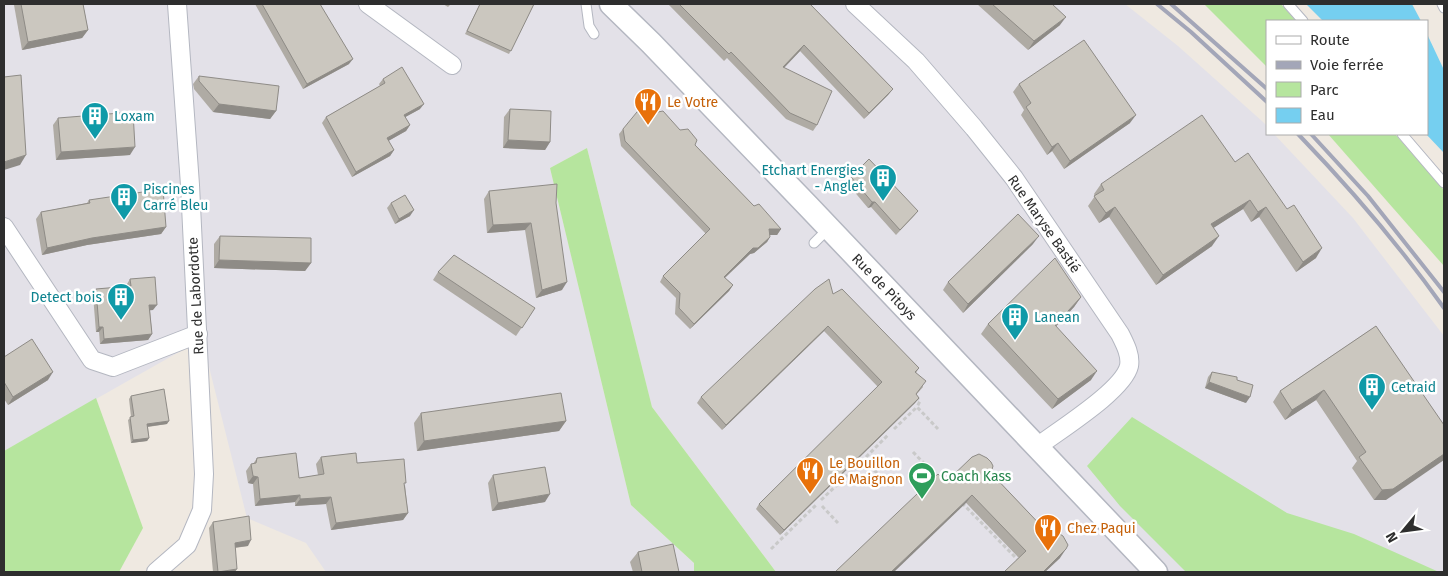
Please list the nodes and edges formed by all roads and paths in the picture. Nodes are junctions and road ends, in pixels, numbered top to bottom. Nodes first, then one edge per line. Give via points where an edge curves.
1 (177, 4) edge
2 (368, 4) edge
3 (586, 4) edge
4 (610, 4) edge
5 (855, 4) edge
6 (1288, 4) edge
7 (1442, 4) edge
8 (1444, 8) edge
9 (1302, 20) edge
10 (594, 34) dead end
11 (452, 65) dead end
12 (1403, 135) edge
13 (1444, 183) edge
14 (4, 227) edge
15 (198, 334) junction
16 (914, 394) edge
17 (917, 407) junction
18 (894, 429) edge
19 (938, 429) dead end
20 (888, 435) edge
21 (1037, 447) junction
22 (913, 452) dead end
23 (860, 463) edge
24 (884, 480) dead end
25 (941, 480) edge
26 (961, 502) edge
27 (816, 505) edge
28 (822, 506) dead end
29 (825, 510) junction
30 (838, 523) dead end
31 (771, 549) dead end
32 (1023, 565) edge
33 (156, 572) edge
34 (1156, 572) edge

1 - 15 street, Rue de Labordotte
2 - 11 street
3 - 10 lane via 589,26
4 - 21 street, Rue de Pitoys via 651,43 821,236
5 - 21 street, Rue Maryse Bastié via 916,61 980,134 1014,178 1120,334 1128,352 1129,366 1122,381
6 - 9 lane
7 - 8 lane
12 - 13 lane
14 - 15 street via 92,360 113,367
15 - 33 street, Rue de Labordotte via 204,474 202,510 187,545
16 - 17 path via 920,401
17 - 18 path
17 - 19 path
20 - 24 path via 866,459
21 - 34 street, Rue de Pitoys
22 - 25 path
23 - 29 path via 823,499
26 - 32 path
27 - 31 path
28 - 29 path
29 - 30 path

